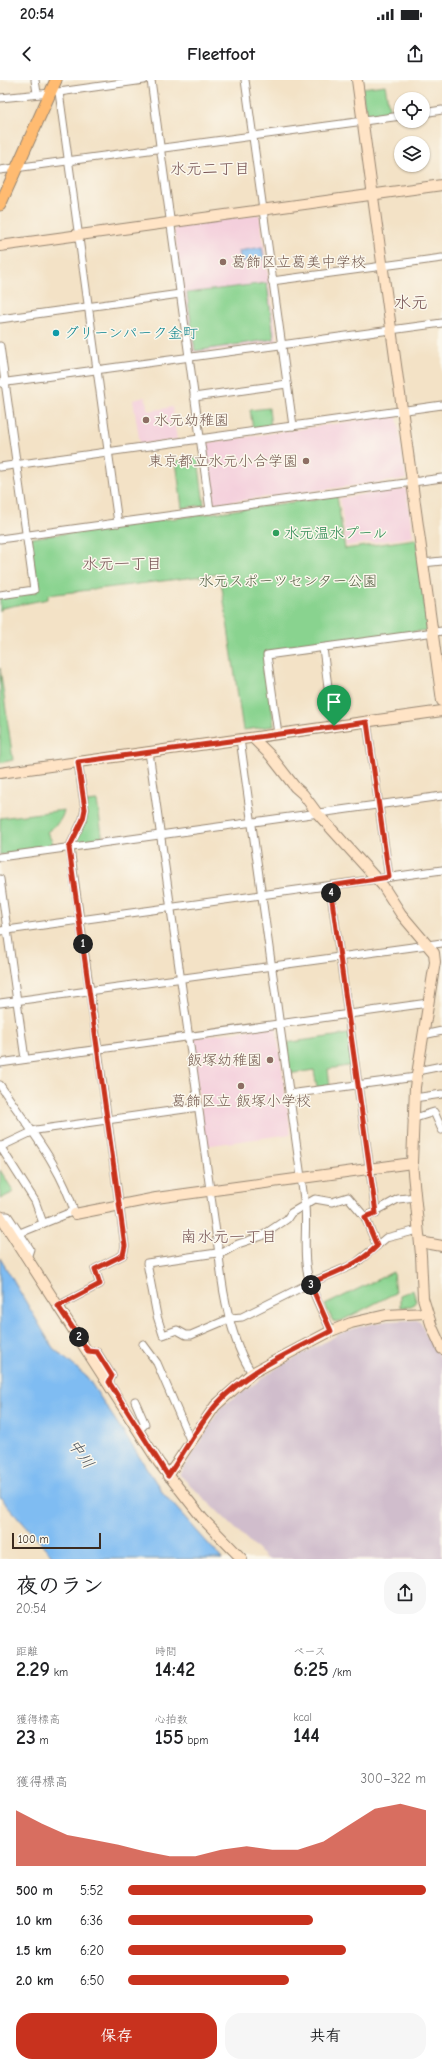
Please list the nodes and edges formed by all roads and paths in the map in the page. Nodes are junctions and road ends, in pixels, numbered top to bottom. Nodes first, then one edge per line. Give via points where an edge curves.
1 (35, 80) edge
2 (144, 80) edge
3 (151, 80) edge
4 (245, 80) edge
5 (356, 80) edge
6 (55, 89) edge
7 (37, 93) junction
8 (0, 98) edge
9 (442, 110) edge
10 (430, 112) edge
11 (394, 117) edge
12 (362, 121) junction
13 (253, 136) junction
14 (160, 148) junction
15 (68, 161) junction
16 (17, 168) junction
17 (0, 170) edge
18 (442, 185) edge
19 (372, 195) junction
20 (0, 205) edge
21 (262, 210) junction
22 (170, 223) junction
23 (78, 235) junction
24 (0, 246) edge
25 (442, 258) edge
26 (382, 266) junction
27 (272, 281) junction
28 (180, 294) junction
29 (88, 307) junction
30 (0, 319) edge
31 (442, 323) edge
32 (391, 330) junction
33 (282, 345) junction
34 (0, 346) edge
35 (189, 358) junction
36 (97, 371) junction
37 (3, 383) edge
38 (287, 384) junction
39 (194, 397) junction
40 (442, 406) edge
41 (402, 411) junction
42 (293, 426) junction
43 (200, 439) junction
44 (108, 452) junction
45 (16, 465) junction
46 (0, 467) edge
47 (442, 478) edge
48 (412, 482) junction
49 (210, 510) junction
50 (118, 523) junction
51 (26, 536) junction
52 (0, 539) edge
53 (442, 561) edge
54 (423, 564) junction
55 (1, 594) edge
56 (437, 632) edge
57 (323, 648) junction
58 (442, 701) edge
59 (442, 711) edge
60 (367, 722) junction
61 (334, 726) junction
62 (278, 734) junction
63 (253, 738) junction
64 (240, 739) junction
65 (149, 752) junction
66 (78, 762) junction
67 (0, 773) edge
68 (442, 796) edge
69 (378, 805) junction
70 (317, 813) junction
71 (251, 823) junction
72 (160, 835) junction
73 (69, 848) junction
74 (0, 857) edge
75 (442, 870) edge
76 (389, 877) junction
77 (0, 879) edge
78 (376, 879) junction
79 (330, 886) junction
80 (262, 895) junction
81 (171, 908) junction
82 (80, 920) junction
83 (3, 931) edge
84 (442, 943) edge
85 (426, 945) junction
86 (438, 954) edge
87 (340, 956) junction
88 (271, 966) junction
89 (181, 978) junction
90 (89, 991) junction
91 (16, 1001) junction
92 (0, 1003) edge
93 (428, 1003) junction
94 (349, 1014) junction
95 (279, 1024) junction
96 (442, 1031) edge
97 (423, 1035) junction
98 (189, 1037) junction
99 (97, 1049) junction
100 (25, 1059) junction
101 (0, 1063) edge
102 (442, 1066) edge
103 (417, 1074) junction
104 (0, 1085) edge
105 (358, 1085) junction
106 (289, 1094) junction
107 (442, 1094) edge
108 (414, 1098) junction
109 (198, 1107) junction
110 (412, 1119) junction
111 (106, 1120) junction
112 (442, 1130) edge
113 (33, 1131) junction
114 (0, 1146) edge
115 (412, 1163) junction
116 (370, 1169) junction
117 (301, 1178) junction
118 (210, 1191) junction
119 (416, 1196) junction
120 (118, 1205) junction
121 (304, 1206) junction
122 (74, 1212) junction
123 (376, 1213) junction
124 (0, 1216) edge
125 (365, 1217) junction
126 (43, 1223) junction
127 (418, 1230) junction
128 (20, 1232) junction
129 (420, 1242) junction
130 (377, 1246) junction
131 (442, 1246) edge
132 (219, 1254) junction
133 (27, 1258) junction
134 (310, 1283) junction
135 (58, 1306) junction
136 (426, 1313) junction
137 (230, 1318) junction
138 (331, 1331) junction
139 (143, 1344) dead end
140 (442, 1349) edge
141 (252, 1373) junction
142 (135, 1401) dead end
143 (139, 1430) junction
144 (191, 1442) junction
145 (168, 1476) junction
146 (242, 1559) edge

1 - 7 street
2 - 6 street
3 - 14 street
4 - 13 street
5 - 12 street
6 - 7 street
6 - 15 street
6 - 16 main road
7 - 8 street
9 - 10 street
11 - 12 street
12 - 13 street
12 - 19 street
13 - 14 street
13 - 21 street
14 - 15 street
14 - 22 street
15 - 16 street
15 - 23 street
16 - 17 street
16 - 20 main road
18 - 19 street
19 - 21 street
19 - 26 street
21 - 22 street
21 - 27 street
22 - 23 street
22 - 28 street
23 - 24 street
23 - 29 street
25 - 26 street
26 - 27 street
26 - 32 street
27 - 33 street
28 - 29 street
28 - 35 street
29 - 30 street
29 - 36 street
31 - 32 street
32 - 33 street
32 - 41 street
33 - 35 street
33 - 38 street
34 - 37 street
35 - 36 street
35 - 39 street
36 - 37 street
36 - 44 street
37 - 45 street
38 - 39 street
38 - 42 street
39 - 43 street
40 - 41 street
41 - 42 street
41 - 48 street
42 - 43 street
43 - 44 street
43 - 49 street
44 - 45 street
44 - 50 street
45 - 46 street
45 - 51 street
47 - 48 street
48 - 49 street
48 - 54 street
49 - 50 street
50 - 51 street
51 - 52 street
51 - 55 street via 34,590
53 - 54 street
54 - 56 street
56 - 57 street
56 - 58 street
57 - 61 street
57 - 62 street via 267,655
59 - 60 street
60 - 61 street
60 - 69 street
61 - 62 street
62 - 63 street
63 - 64 street
63 - 70 street
64 - 65 street
64 - 71 street
65 - 66 street
65 - 72 street
66 - 67 street
66 - 73 street via 85,809
68 - 69 street
69 - 70 street
69 - 76 street
70 - 71 street
70 - 78 street
71 - 72 street
71 - 80 street
72 - 73 street
72 - 81 street
73 - 74 street
73 - 82 street
75 - 76 street
76 - 78 street
77 - 83 street
78 - 79 street
78 - 85 street
79 - 80 street
79 - 87 street
80 - 81 street
80 - 88 street
81 - 82 street
81 - 89 street
82 - 83 street
82 - 90 street
83 - 91 street
84 - 85 street
85 - 86 street
85 - 87 street
86 - 93 street
87 - 88 street
87 - 94 street
88 - 89 street
88 - 95 street
89 - 90 street
89 - 98 street
90 - 91 street
90 - 99 street
91 - 92 street
91 - 100 street
93 - 94 street
93 - 97 street
94 - 95 street
94 - 105 street
95 - 98 street
95 - 106 street
96 - 97 street
97 - 103 street
98 - 99 street
98 - 109 street
99 - 100 street
99 - 111 street
100 - 101 street
102 - 103 street
103 - 105 street
103 - 108 street
104 - 113 street
105 - 106 street
105 - 116 street
106 - 117 street
107 - 108 street
108 - 110 street
109 - 111 street
109 - 118 street
110 - 112 street via 434,1112
110 - 115 street
111 - 113 street
111 - 120 street
113 - 114 street
113 - 122 street via 57,1171
114 - 126 street via 35,1201
115 - 116 street
115 - 119 street
116 - 117 street
116 - 123 street
117 - 118 street
117 - 121 street
118 - 120 street
118 - 132 street
119 - 123 street via 398,1200
119 - 127 street
120 - 122 street
120 - 135 street via 125,1246 123,1255 95,1269 100,1284
121 - 125 street via 315,1199 332,1202 348,1197
121 - 132 street via 262,1236
121 - 134 street via 305,1257
122 - 126 street
123 - 125 street
124 - 128 street via 8,1216
124 - 133 street
125 - 130 street
126 - 128 street
127 - 129 street
127 - 130 street via 386,1238
128 - 133 street via 30,1249
129 - 131 street
129 - 136 street
130 - 134 street via 355,1264
132 - 137 street via 223,1292
132 - 137 street via 147,1263 163,1335 177,1330 191,1335
133 - 135 street
134 - 137 street via 242,1317
134 - 138 street
135 - 143 street
136 - 138 street via 372,1317
136 - 140 street
137 - 141 street via 239,1350
138 - 141 street
139 - 144 street via 157,1363
141 - 144 street via 215,1406
142 - 143 street via 145,1424
143 - 145 street
144 - 145 street
145 - 146 street via 203,1520

